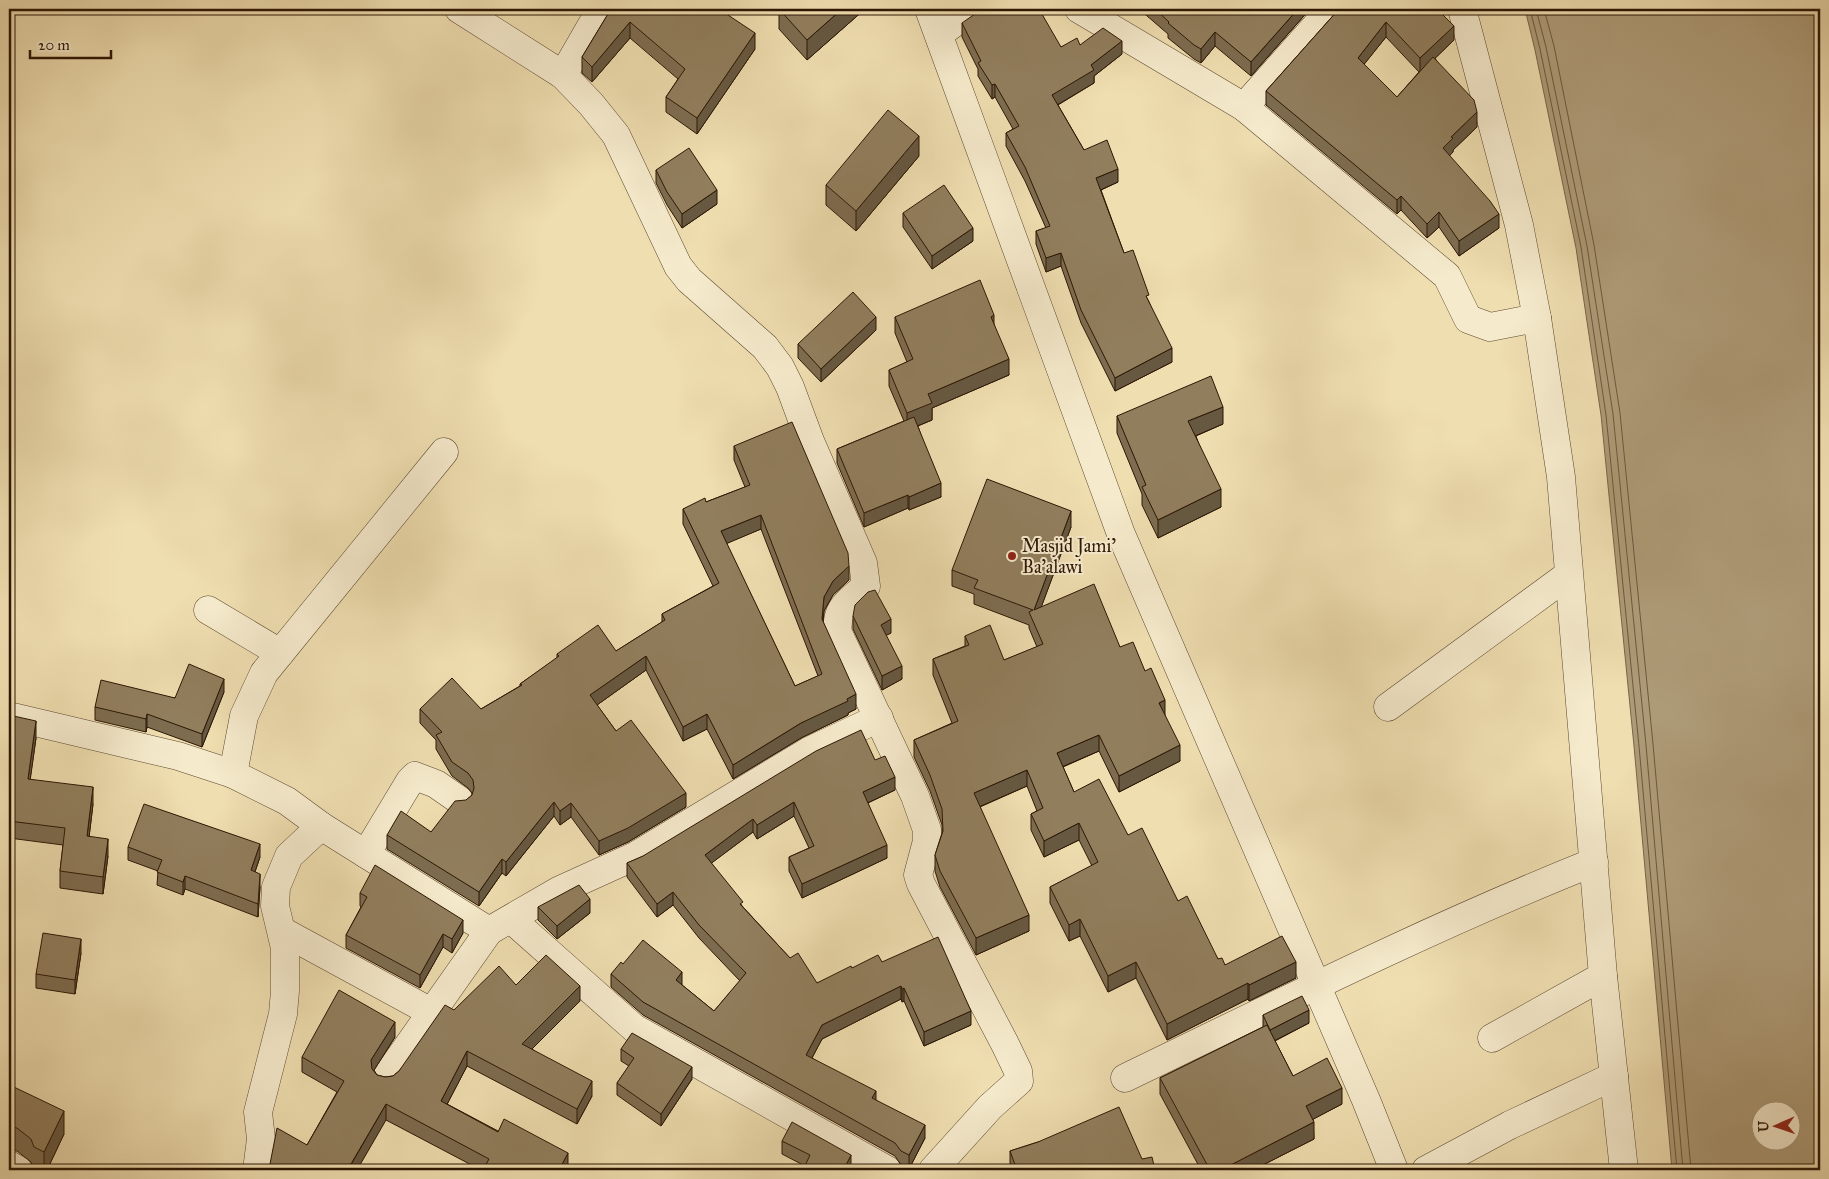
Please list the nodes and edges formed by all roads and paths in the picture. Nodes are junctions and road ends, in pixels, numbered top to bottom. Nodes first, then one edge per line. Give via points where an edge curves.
1 (459, 9) edge
2 (601, 9) edge
3 (930, 9) edge
4 (973, 9) edge
5 (1079, 9) edge
6 (1331, 9) edge
7 (1462, 9) edge
8 (939, 34) junction
9 (563, 75) junction
10 (1244, 107) junction
11 (1537, 318) junction
12 (444, 452) dead end
13 (1568, 575) junction
14 (208, 610) dead end
15 (280, 653) junction
16 (1388, 707) dead end
17 (9, 716) edge
18 (878, 718) junction
19 (233, 774) junction
20 (459, 800) edge
21 (320, 826) junction
22 (366, 854) junction
23 (1594, 862) junction
24 (500, 925) junction
25 (282, 932) junction
26 (1603, 976) junction
27 (1316, 985) junction
28 (431, 1012) junction
29 (1492, 1038) dead end
30 (1614, 1076) junction
31 (386, 1077) edge
32 (1126, 1078) dead end
33 (9, 1165) edge
34 (18, 1170) edge
35 (257, 1170) edge
36 (887, 1170) edge
37 (933, 1170) edge
38 (1394, 1170) edge
39 (1426, 1170) edge
40 (1624, 1170) edge

1 - 9 street
2 - 9 street
3 - 8 street
4 - 8 street
5 - 10 street
6 - 10 street
7 - 11 street via 1519,225
8 - 27 street via 1121,534
9 - 18 street via 616,135 678,266 689,280 765,348 790,387 863,563 866,586 840,610 838,633
10 - 11 street via 1447,276 1468,319 1490,327
11 - 13 street via 1561,477
12 - 15 street
13 - 16 street
13 - 23 street
14 - 15 street
15 - 19 street via 264,673 244,716
17 - 19 street via 178,756
18 - 24 street via 810,751 635,856 558,891
18 - 37 street via 915,796 927,830 918,876 921,884 1018,1071 1019,1081
19 - 21 street via 287,801
20 - 22 street via 436,784 415,776
21 - 22 street
21 - 25 street via 288,856 276,887 275,906
22 - 24 street
23 - 26 street
23 - 27 street via 1518,892
24 - 28 street
24 - 36 street via 634,1028
25 - 28 street
25 - 35 street via 286,961 283,1014 258,1112 261,1139
26 - 29 street
26 - 30 street
27 - 32 street
27 - 38 street
28 - 31 street
30 - 39 street via 1510,1125
30 - 40 street
33 - 34 street

